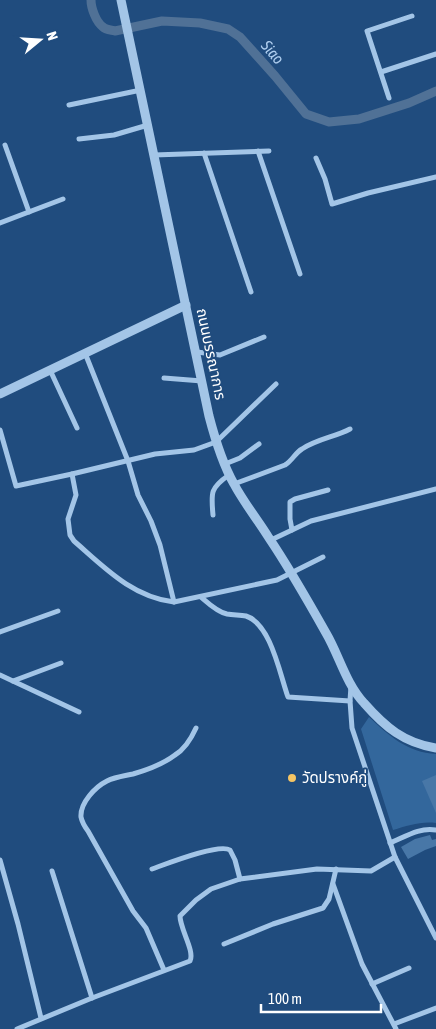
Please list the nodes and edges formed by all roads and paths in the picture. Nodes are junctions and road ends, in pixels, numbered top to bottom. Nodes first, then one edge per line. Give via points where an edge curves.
1 (122, 0) edge
2 (412, 16) dead end
3 (436, 54) edge
4 (381, 72) junction
5 (141, 90) junction
6 (389, 98) dead end
7 (69, 105) dead end
8 (148, 124) junction
9 (80, 140) dead end
10 (5, 145) dead end
11 (258, 151) junction
12 (269, 151) dead end
13 (204, 153) junction
14 (154, 155) junction
15 (316, 158) dead end
16 (436, 177) edge
17 (63, 199) dead end
18 (29, 212) junction
19 (0, 223) edge
20 (300, 274) dead end
21 (251, 292) dead end
22 (186, 305) junction
23 (264, 337) dead end
24 (197, 352) junction
25 (85, 353) junction
26 (50, 370) junction
27 (164, 378) dead end
28 (202, 381) junction
29 (276, 384) dead end
30 (0, 394) edge
31 (77, 428) dead end
32 (350, 429) dead end
33 (0, 430) edge
34 (216, 442) junction
35 (259, 444) dead end
36 (128, 461) junction
37 (225, 464) junction
38 (72, 474) junction
39 (229, 475) junction
40 (234, 484) junction
41 (328, 490) dead end
42 (436, 490) edge
43 (213, 515) dead end
44 (292, 530) junction
45 (270, 540) junction
46 (323, 557) dead end
47 (292, 574) junction
48 (200, 597) junction
49 (174, 602) junction
50 (58, 612) dead end
51 (0, 632) edge
52 (61, 663) dead end
53 (0, 675) edge
54 (13, 681) junction
55 (351, 684) junction
56 (350, 701) junction
57 (79, 712) dead end
58 (196, 728) dead end
59 (436, 748) edge
60 (436, 830) edge
61 (390, 844) junction
62 (395, 857) junction
63 (0, 860) edge
64 (152, 869) dead end
65 (336, 869) junction
66 (52, 871) dead end
67 (240, 879) junction
68 (333, 884) junction
69 (435, 935) edge
70 (224, 944) dead end
71 (409, 968) dead end
72 (164, 970) junction
73 (372, 984) junction
74 (92, 998) junction
75 (436, 1008) edge
76 (41, 1018) junction
77 (395, 1026) edge
78 (17, 1029) edge

1 - 5 street, ถนนบรรณาการ
2 - 4 street via 367,31
3 - 4 street
4 - 6 street
5 - 7 street
5 - 8 street, ถนนบรรณาการ
8 - 9 street via 114,135
8 - 14 street, ถนนบรรณาการ
10 - 18 street
11 - 12 street
11 - 13 street
11 - 20 street
13 - 14 street
13 - 21 street
14 - 22 street, ถนนบรรณาการ
15 - 16 street via 332,204
17 - 18 street
18 - 19 street
22 - 24 street, ถนนบรรณาการ
22 - 25 street
23 - 24 street via 220,355
24 - 28 street, ถนนบรรณาการ
25 - 26 street
25 - 36 street
26 - 30 street
26 - 31 street
27 - 28 street
28 - 34 street, ถนนบรรณาการ
29 - 34 street
32 - 40 street via 302,449 285,465
33 - 38 street via 16,486
34 - 36 street via 194,450
34 - 37 street, ถนนบรรณาการ
35 - 37 street
36 - 38 street
36 - 49 street via 138,495 160,545
37 - 39 street, ถนนบรรณาการ
38 - 49 street via 76,495 68,519 74,541 129,587 160,601
39 - 40 street, ถนนบรรณาการ
39 - 43 street via 213,489
40 - 45 street, ถนนบรรณาการ
41 - 44 street via 290,502
42 - 44 street via 311,521
44 - 45 street
45 - 47 street, ถนนบรรณาการ
46 - 47 street
47 - 48 street
47 - 55 street, ถนนบรรณาการ via 334,646
48 - 49 street
48 - 56 street via 224,614 246,616 262,628 288,697
50 - 51 street
52 - 54 street
53 - 54 street
54 - 57 street
55 - 56 street
55 - 59 street, ถนนบรรณาการ via 362,701 391,729 419,745
56 - 61 street via 352,728
58 - 72 street via 175,756 106,781 86,801 81,815 146,928
60 - 61 street via 419,830
61 - 62 street
62 - 65 street via 371,871
62 - 69 street
63 - 76 street
64 - 67 street via 196,854 228,848
65 - 67 street
65 - 68 street
66 - 74 street
67 - 72 street via 211,889 180,916 192,959
68 - 70 street via 323,908
68 - 73 street
71 - 73 street
72 - 74 street
73 - 77 street
74 - 76 street
75 - 77 street
76 - 78 street

